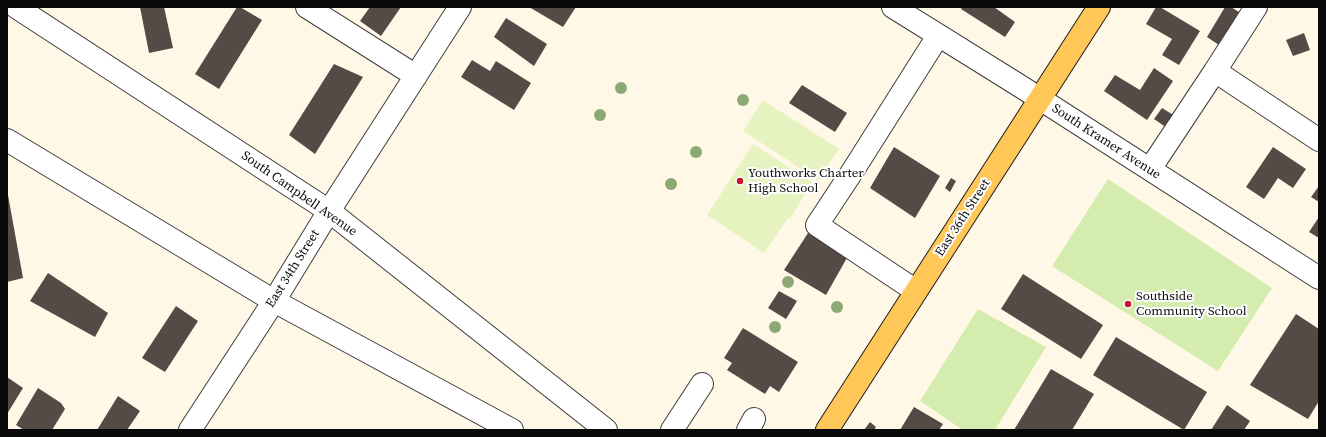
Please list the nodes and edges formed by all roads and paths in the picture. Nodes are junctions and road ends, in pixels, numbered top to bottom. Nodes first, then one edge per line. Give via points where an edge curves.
1 (16, 7) edge
2 (307, 7) edge
3 (460, 7) edge
4 (892, 7) edge
5 (1099, 7) edge
6 (1256, 7) edge
7 (938, 36) junction
8 (1215, 71) junction
9 (416, 76) junction
10 (1039, 99) junction
11 (7, 140) edge
12 (1319, 140) edge
13 (1150, 169) junction
14 (329, 211) junction
15 (1319, 278) edge
16 (916, 291) junction
17 (274, 302) junction
18 (702, 384) dead end
19 (190, 430) edge
20 (512, 430) edge
21 (606, 430) edge
22 (673, 430) edge
23 (827, 430) edge

1 - 14 street, South Campbell Avenue
2 - 9 street
3 - 9 street, East 34th Street
4 - 7 street, South Kramer Avenue
5 - 10 main road, East 36th Street
6 - 8 street
7 - 10 street, South Kramer Avenue
7 - 16 street via 817,225
8 - 12 street
8 - 13 street
9 - 14 street, East 34th Street
10 - 13 street, South Kramer Avenue
10 - 16 main road, East 36th Street
11 - 17 street
13 - 15 street, South Kramer Avenue
14 - 17 street, East 34th Street
14 - 21 street, South Campbell Avenue
16 - 23 main road, East 36th Street
17 - 19 street, East 34th Street
17 - 20 street
18 - 22 street

